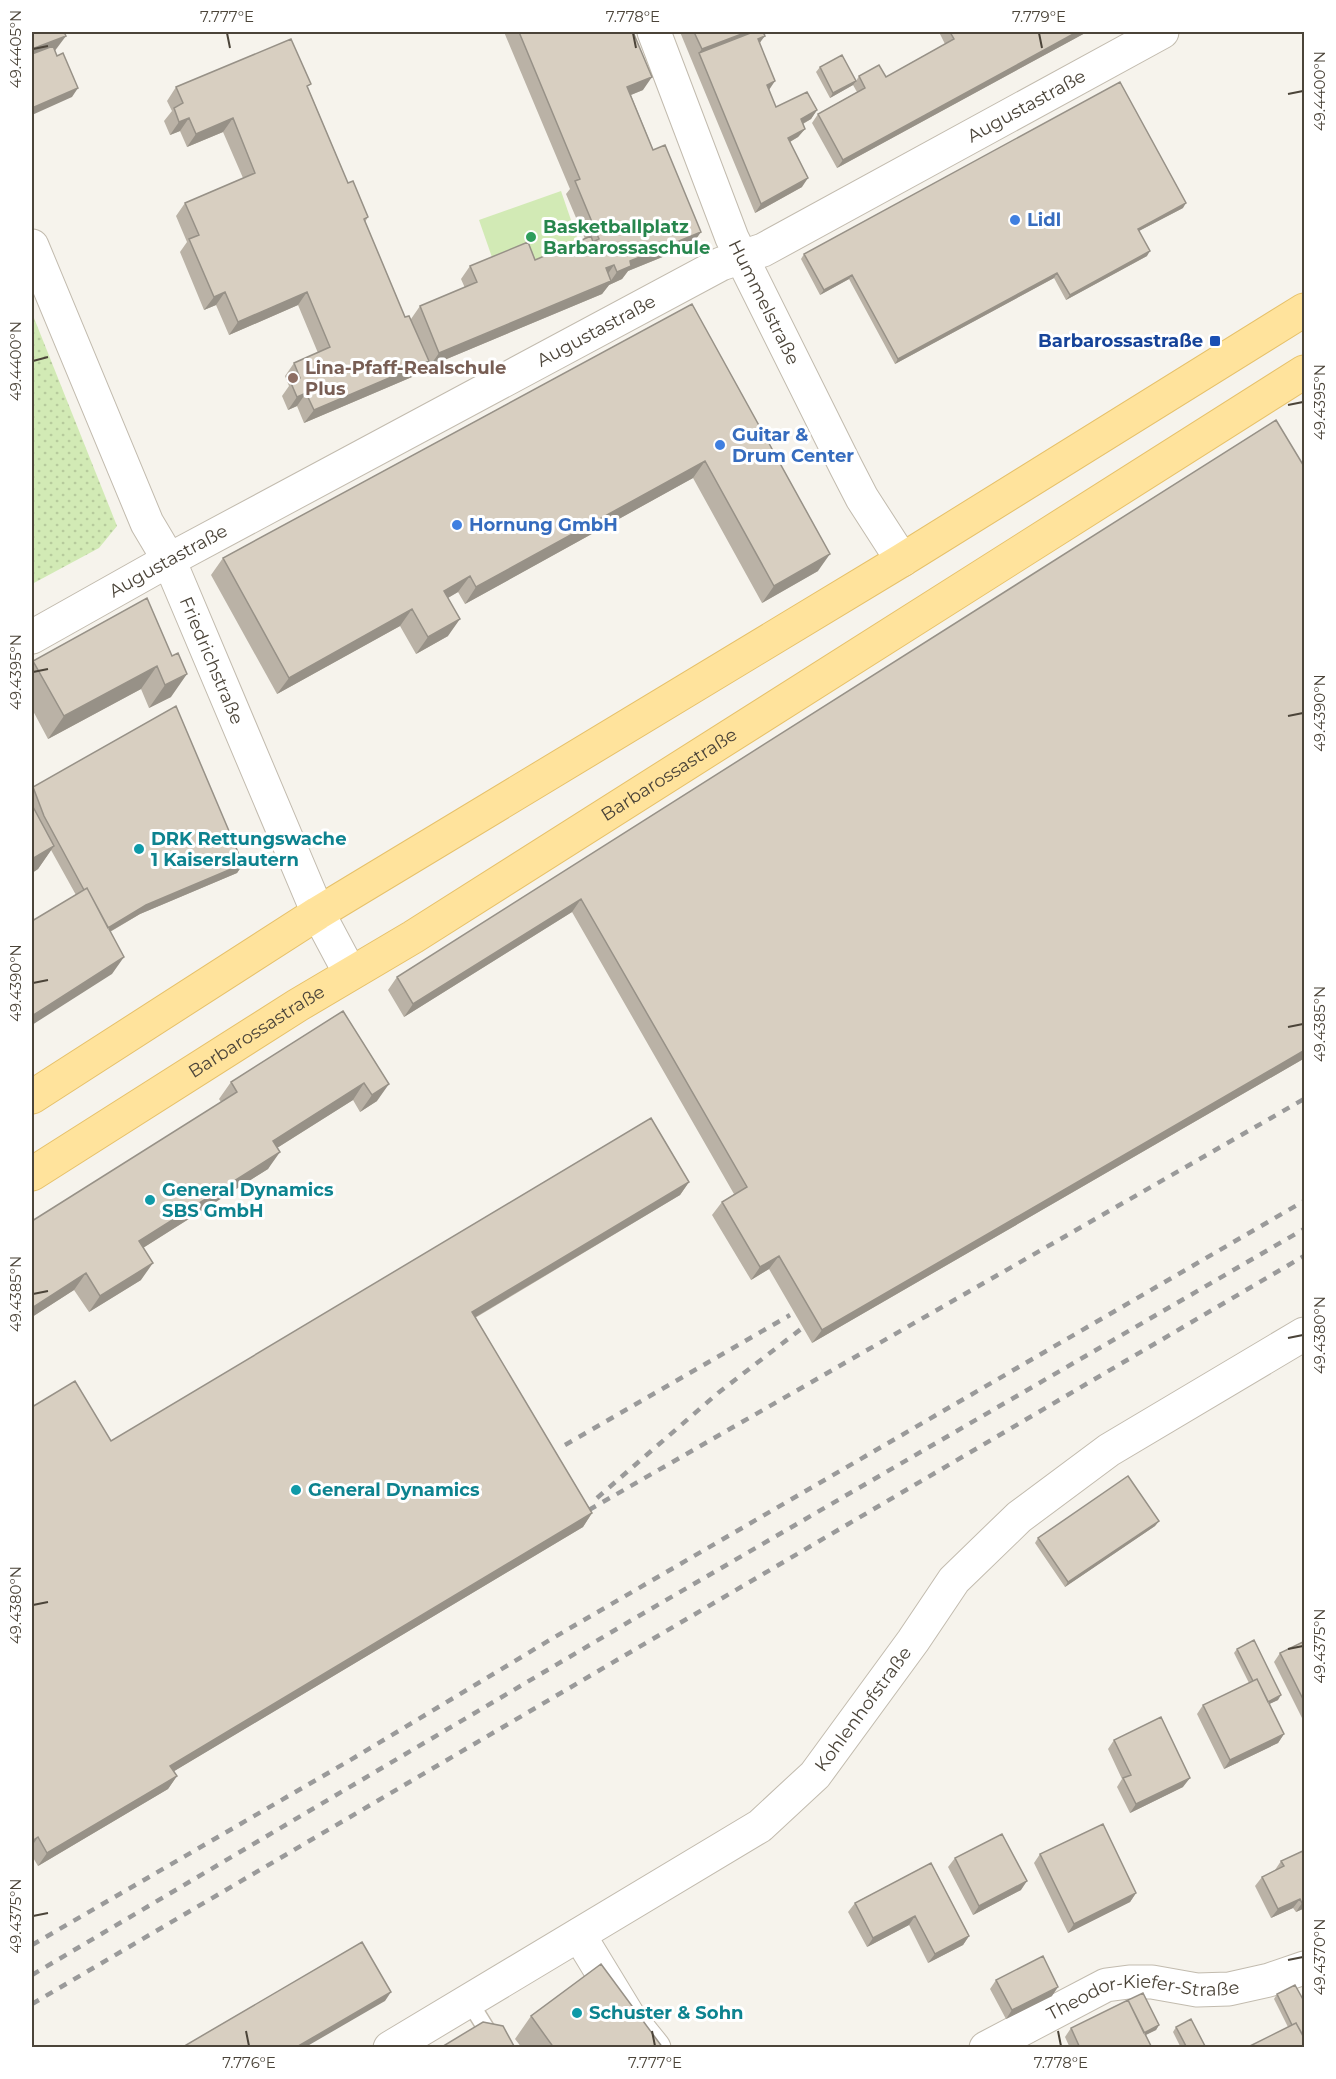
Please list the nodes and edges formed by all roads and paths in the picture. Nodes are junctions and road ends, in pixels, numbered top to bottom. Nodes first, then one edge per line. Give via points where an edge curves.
1 (654, 32) edge
2 (1162, 32) edge
3 (32, 246) edge
4 (741, 257) junction
5 (1305, 310) edge
6 (1305, 372) edge
7 (169, 560) junction
8 (902, 560) junction
9 (32, 637) edge
10 (318, 913) junction
11 (350, 973) junction
12 (32, 1097) edge
13 (32, 1174) edge
14 (1305, 1334) edge
15 (579, 1935) junction
16 (1305, 1968) edge
17 (469, 2001) junction
18 (390, 2048) edge
19 (498, 2048) edge
20 (654, 2048) edge
21 (986, 2048) edge

1 - 4 street, Hummelstraße
2 - 4 street, Augustastraße via 763,250
3 - 7 street, Friedrichstraße via 147,523
4 - 7 street, Augustastraße via 721,264
4 - 8 street, Hummelstraße via 862,498
5 - 8 main road
6 - 11 main road, Barbarossastraße via 423,931
7 - 9 street, Augustastraße
7 - 10 street, Friedrichstraße
8 - 10 main road
10 - 11 street, Friedrichstraße
10 - 12 main road
11 - 13 main road, Barbarossastraße
14 - 15 street, Kohlenhofstraße via 1109,1450 1019,1517 954,1580 815,1775 760,1826
15 - 17 street, Kohlenhofstraße
15 - 20 street via 629,2017
16 - 21 street, Theodor-Kiefer-Straße via 1229,1989 1197,1990 1152,1982 1106,1985
17 - 18 street, Kohlenhofstraße
17 - 19 lane

